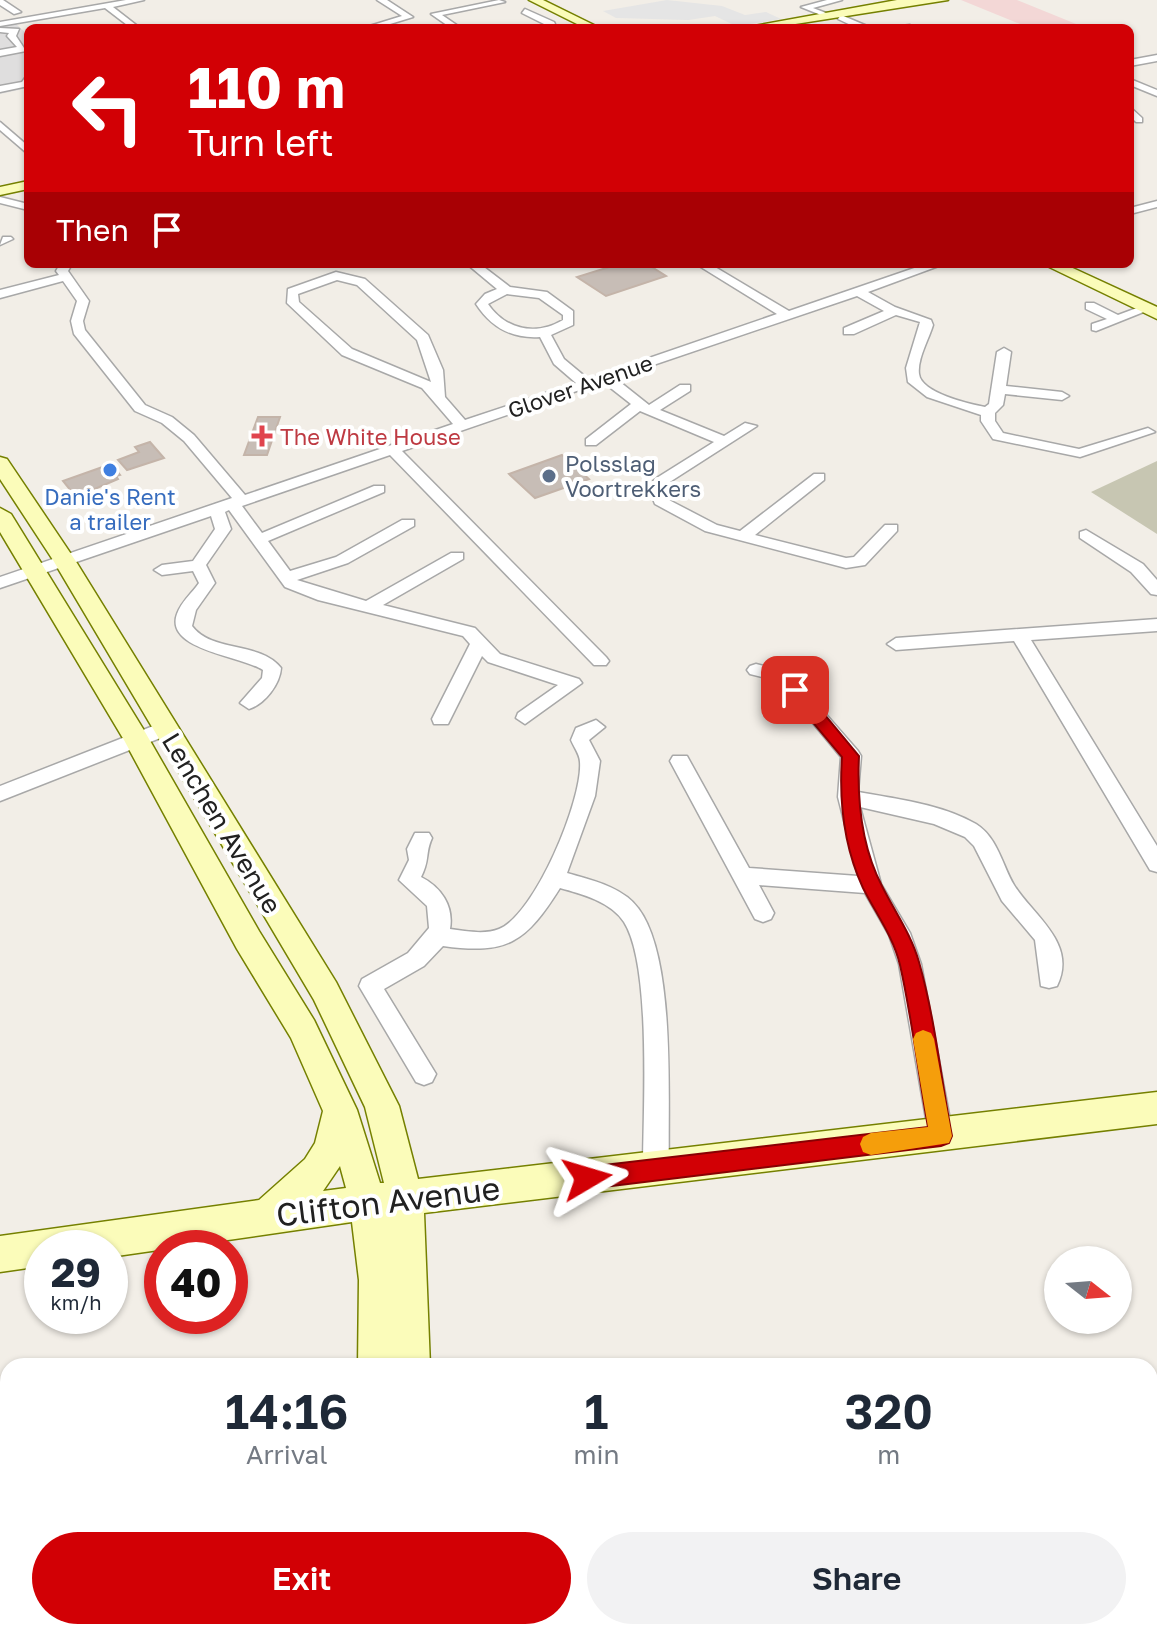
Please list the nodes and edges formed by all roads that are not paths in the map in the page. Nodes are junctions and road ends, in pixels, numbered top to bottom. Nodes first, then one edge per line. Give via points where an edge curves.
1 (62, 0) edge
2 (140, 0) edge
3 (381, 0) edge
4 (451, 0) edge
5 (534, 0) edge
6 (558, 0) edge
7 (838, 0) edge
8 (917, 0) edge
9 (943, 0) edge
10 (123, 1) edge
11 (0, 2) edge
12 (501, 2) edge
13 (431, 6) dead end
14 (821, 6) edge
15 (107, 8) junction
16 (417, 9) dead end
17 (404, 11) junction
18 (525, 11) dead end
19 (17, 12) dead end
20 (857, 14) junction
21 (841, 17) junction
22 (62, 21) dead end
23 (0, 24) edge
24 (131, 24) edge
25 (384, 24) edge
26 (450, 24) edge
27 (551, 24) edge
28 (596, 24) edge
29 (597, 24) edge
30 (780, 24) edge
31 (790, 24) edge
32 (790, 24) edge
33 (856, 24) edge
34 (0, 30) edge
35 (11, 36) junction
36 (0, 43) edge
37 (24, 49) edge
38 (24, 51) edge
39 (24, 52) edge
40 (0, 53) edge
41 (0, 60) edge
42 (1154, 60) edge
43 (1134, 62) edge
44 (24, 70) edge
45 (16, 71) dead end
46 (1, 84) edge
47 (24, 84) edge
48 (1134, 84) edge
49 (24, 93) edge
50 (1157, 93) edge
51 (0, 97) edge
52 (1134, 114) edge
53 (1139, 120) dead end
54 (0, 125) edge
55 (24, 147) edge
56 (24, 184) edge
57 (0, 188) edge
58 (1134, 195) edge
59 (0, 200) edge
60 (1155, 204) edge
61 (24, 206) edge
62 (1134, 210) edge
63 (478, 268) edge
64 (714, 268) edge
65 (894, 268) edge
66 (926, 268) edge
67 (1060, 268) edge
68 (1071, 268) edge
69 (65, 271) edge
70 (905, 275) junction
71 (506, 290) junction
72 (858, 291) junction
73 (0, 294) edge
74 (1090, 306) dead end
75 (895, 311) junction
76 (1153, 311) edge
77 (787, 315) junction
78 (1117, 319) junction
79 (1096, 327) dead end
80 (849, 331) dead end
81 (545, 335) junction
82 (1004, 352) dead end
83 (597, 380) junction
84 (685, 388) dead end
85 (999, 389) junction
86 (439, 396) junction
87 (1062, 396) dead end
88 (644, 408) junction
89 (988, 412) junction
90 (461, 425) junction
91 (750, 426) dead end
92 (1148, 432) dead end
93 (591, 442) dead end
94 (727, 442) junction
95 (392, 449) junction
96 (0, 463) edge
97 (819, 477) dead end
98 (379, 489) dead end
99 (228, 505) junction
100 (0, 514) edge
101 (408, 523) dead end
102 (891, 528) dead end
103 (1086, 535) dead end
104 (742, 537) junction
105 (257, 539) junction
106 (457, 556) dead end
107 (62, 558) junction
108 (198, 565) junction
109 (31, 568) junction
110 (162, 570) dead end
111 (0, 577) edge
112 (285, 578) junction
113 (0, 583) edge
114 (1157, 590) edge
115 (368, 607) junction
116 (1157, 625) edge
117 (1020, 636) junction
118 (479, 644) junction
119 (896, 644) dead end
120 (600, 661) dead end
121 (756, 670) dead end
122 (249, 703) dead end
123 (525, 718) dead end
124 (441, 719) dead end
125 (596, 727) dead end
126 (151, 734) junction
127 (680, 761) dead end
128 (0, 794) edge
129 (848, 797) junction
130 (422, 838) dead end
131 (1157, 864) edge
132 (741, 876) junction
133 (555, 878) junction
134 (871, 885) junction
135 (763, 913) dead end
136 (436, 936) junction
137 (1049, 979) dead end
138 (424, 1074) dead end
139 (1157, 1108) edge
140 (340, 1110) junction
141 (941, 1136) junction
142 (656, 1169) junction
143 (406, 1200) junction
144 (368, 1202) junction
145 (269, 1215) junction
146 (0, 1254) edge
147 (378, 1358) edge
148 (410, 1358) edge

1 - 15 street
2 - 10 street
3 - 17 street
4 - 13 street
5 - 28 main road
6 - 29 main road
7 - 14 street
8 - 14 main road
9 - 20 main road
10 - 15 street
11 - 19 street
12 - 26 street via 434,15
14 - 30 main road
15 - 22 street
15 - 23 street
15 - 24 street
16 - 17 street
17 - 25 street via 406,19
18 - 27 street
20 - 21 main road
20 - 31 main road
21 - 32 main road
21 - 33 street
34 - 35 street via 16,31
35 - 36 street
35 - 37 street
38 - 40 street
39 - 41 street
42 - 43 street
44 - 45 street
46 - 47 street
48 - 50 street
49 - 51 street
52 - 53 street
54 - 55 street
56 - 57 main road
58 - 60 street
59 - 61 street
60 - 62 street
63 - 71 street
64 - 77 street
65 - 70 street
66 - 70 street, Glover Avenue
67 - 76 main road
68 - 76 main road
69 - 73 street
69 - 99 street via 83,301 79,331 135,402 189,438
70 - 72 street, Glover Avenue
71 - 81 street via 489,297 483,309 514,331
71 - 81 street via 543,295 566,310 569,322
72 - 75 street
72 - 77 street, Glover Avenue
74 - 78 street
75 - 80 street
75 - 89 street via 920,317 927,325 912,373 915,383 950,402
76 - 78 street
77 - 83 street, Glover Avenue
78 - 79 street
81 - 83 street via 558,357
82 - 85 street
83 - 88 street
83 - 90 street, Glover Avenue
84 - 88 street
85 - 87 street
85 - 89 street via 996,405
86 - 86 street via 422,382 347,352 293,303 292,292 336,276 361,282 423,338 436,370
86 - 90 street
88 - 93 street
88 - 94 street
89 - 92 street via 994,433 1004,439 1068,452 1086,452
90 - 95 street, Glover Avenue
91 - 94 street
94 - 104 street via 656,487 660,501 686,517
95 - 99 street, Glover Avenue
95 - 120 street
96 - 107 main road, Lenchen Avenue
97 - 104 street
98 - 105 street
99 - 105 street
99 - 107 street, Glover Avenue
99 - 108 street via 223,529
100 - 109 main road, Lenchen Avenue
101 - 112 street via 342,560
102 - 104 street via 851,564
103 - 114 street via 1137,568
105 - 112 street
106 - 115 street
107 - 109 street, Glover Avenue
107 - 126 main road, Lenchen Avenue
108 - 110 street
108 - 122 street via 207,583 185,615 184,629 198,642 250,654 272,668 271,680
109 - 111 street, Glover Avenue
109 - 113 street, Glover Avenue
109 - 126 main road, Lenchen Avenue
112 - 115 street via 307,591
115 - 118 street via 469,632
116 - 117 street
117 - 119 street
117 - 131 street
118 - 123 street via 494,658 573,683
118 - 124 street
121 - 129 street via 784,677 846,749 852,764
125 - 133 street via 580,740 590,761 585,796
126 - 128 street
126 - 140 main road, Lenchen Avenue via 248,940 303,1030
126 - 143 main road, Lenchen Avenue via 339,1016 382,1106
127 - 132 street
129 - 134 street
129 - 137 street via 921,812 979,836 1008,894 1046,936
130 - 136 street via 409,880 426,887 441,909
132 - 134 street
132 - 135 street
133 - 136 street via 508,937 481,943
133 - 142 street via 622,904 646,945
134 - 141 street via 910,964
136 - 138 street via 428,950 370,986
139 - 141 main road, Clifton Avenue
140 - 144 main road, Lenchen Avenue
140 - 145 main road via 329,1156 311,1183
141 - 142 main road, Clifton Avenue
142 - 143 main road, Clifton Avenue
143 - 144 main road, Clifton Avenue
143 - 148 main road, Lenchen Avenue
144 - 145 main road, Clifton Avenue
144 - 147 main road, Lenchen Avenue via 378,1280
145 - 146 main road, Clifton Avenue

